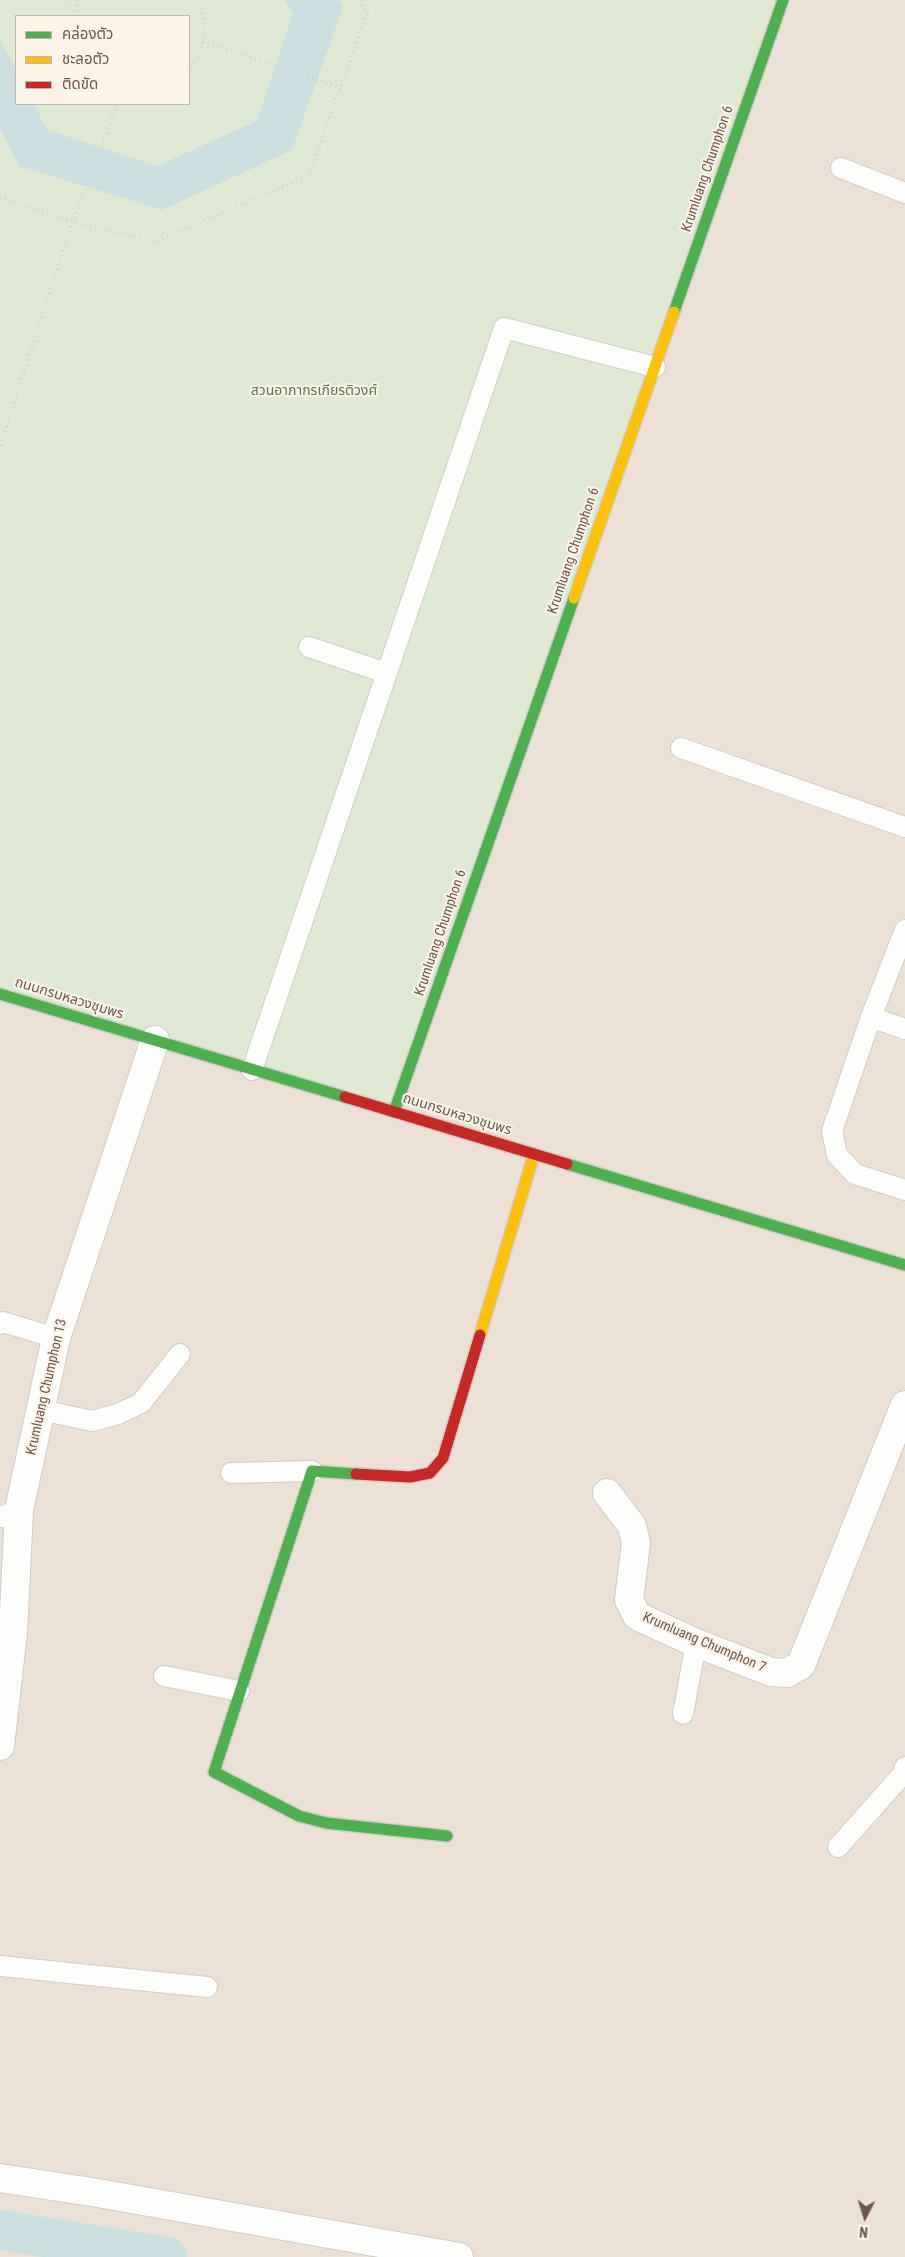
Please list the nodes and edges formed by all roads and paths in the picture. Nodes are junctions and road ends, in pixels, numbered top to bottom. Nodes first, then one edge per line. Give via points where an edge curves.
1 (61, 0) edge
2 (78, 0) edge
3 (199, 0) edge
4 (361, 0) edge
5 (782, 0) edge
6 (75, 6) junction
7 (74, 15) edge
8 (203, 41) junction
9 (190, 69) edge
10 (341, 88) junction
11 (117, 105) edge
12 (841, 168) dead end
13 (905, 193) edge
14 (0, 197) edge
15 (73, 222) junction
16 (655, 367) junction
17 (0, 446) edge
18 (309, 648) dead end
19 (386, 673) junction
20 (681, 748) dead end
21 (905, 827) edge
22 (905, 930) edge
23 (0, 994) edge
24 (871, 1017) junction
25 (905, 1029) edge
26 (155, 1040) junction
27 (252, 1070) junction
28 (394, 1112) junction
29 (534, 1154) junction
30 (905, 1190) edge
31 (905, 1265) edge
32 (0, 1324) edge
33 (56, 1338) junction
34 (180, 1354) dead end
35 (905, 1405) edge
36 (40, 1410) junction
37 (312, 1471) junction
38 (232, 1472) dead end
39 (608, 1493) dead end
40 (10, 1514) edge
41 (696, 1643) junction
42 (164, 1676) dead end
43 (239, 1691) junction
44 (683, 1714) dead end
45 (0, 1746) edge
46 (905, 1767) edge
47 (447, 1836) dead end
48 (838, 1847) dead end
49 (0, 1966) edge
50 (207, 1987) dead end
51 (0, 2178) edge
52 (459, 2257) edge

1 - 6 path
2 - 6 path
3 - 8 path via 204,14
4 - 10 path via 367,14
5 - 16 street, Krumluang Chumphon 6
6 - 7 path
8 - 9 path via 198,58
8 - 10 path
10 - 15 path via 309,175 155,242
11 - 15 path
12 - 13 lane
14 - 15 path
15 - 17 path
16 - 19 lane via 504,328
16 - 28 street, Krumluang Chumphon 6
18 - 19 lane
19 - 27 lane
20 - 21 lane
22 - 24 lane
23 - 26 street, ถนนกรมหลวงชุมพร
24 - 25 lane
24 - 30 lane via 832,1131 837,1155 855,1174
26 - 27 street, ถนนกรมหลวงชุมพร
26 - 33 street, Krumluang Chumphon 13
27 - 28 street, ถนนกรมหลวงชุมพร
28 - 29 street, ถนนกรมหลวงชุมพร
29 - 31 street, ถนนกรมหลวงชุมพร
29 - 37 street via 443,1458 430,1473 410,1477
32 - 33 lane via 3,1322
33 - 36 street, Krumluang Chumphon 13
34 - 36 lane via 141,1403 118,1414 92,1421
35 - 41 street, Krumluang Chumphon 7 via 801,1665 787,1674 771,1672
36 - 40 street, Krumluang Chumphon 13
37 - 38 lane
37 - 43 street
39 - 41 street, Krumluang Chumphon 7 via 632,1526 636,1543 629,1600 637,1616
40 - 45 street, Krumluang Chumphon 13 via 14,1633
41 - 44 lane
42 - 43 lane
43 - 47 street via 214,1772 299,1816 326,1823
46 - 48 lane
49 - 50 lane
51 - 52 street

